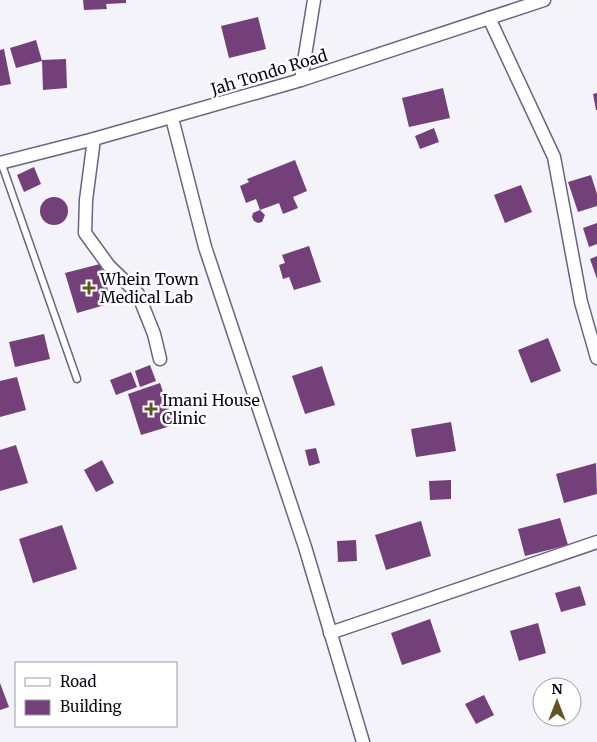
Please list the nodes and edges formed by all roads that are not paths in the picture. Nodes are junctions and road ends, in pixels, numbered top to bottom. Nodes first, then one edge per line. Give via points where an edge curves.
1 (314, 0) edge
2 (544, 0) edge
3 (488, 18) junction
4 (301, 80) junction
5 (172, 118) junction
6 (94, 139) junction
7 (1, 163) edge
8 (597, 358) edge
9 (160, 359) dead end
10 (77, 379) dead end
11 (597, 542) edge
12 (330, 633) junction
13 (363, 742) edge

1 - 4 street
2 - 3 street, Jah Tondo Road
3 - 4 street, Jah Tondo Road
3 - 8 street via 554,157 581,302
4 - 5 street, Jah Tondo Road
5 - 6 street, Jah Tondo Road
5 - 12 street via 204,247 305,548
6 - 7 street, Jah Tondo Road
6 - 9 street via 85,233 110,266 138,294
7 - 10 lane
11 - 12 street
12 - 13 street

